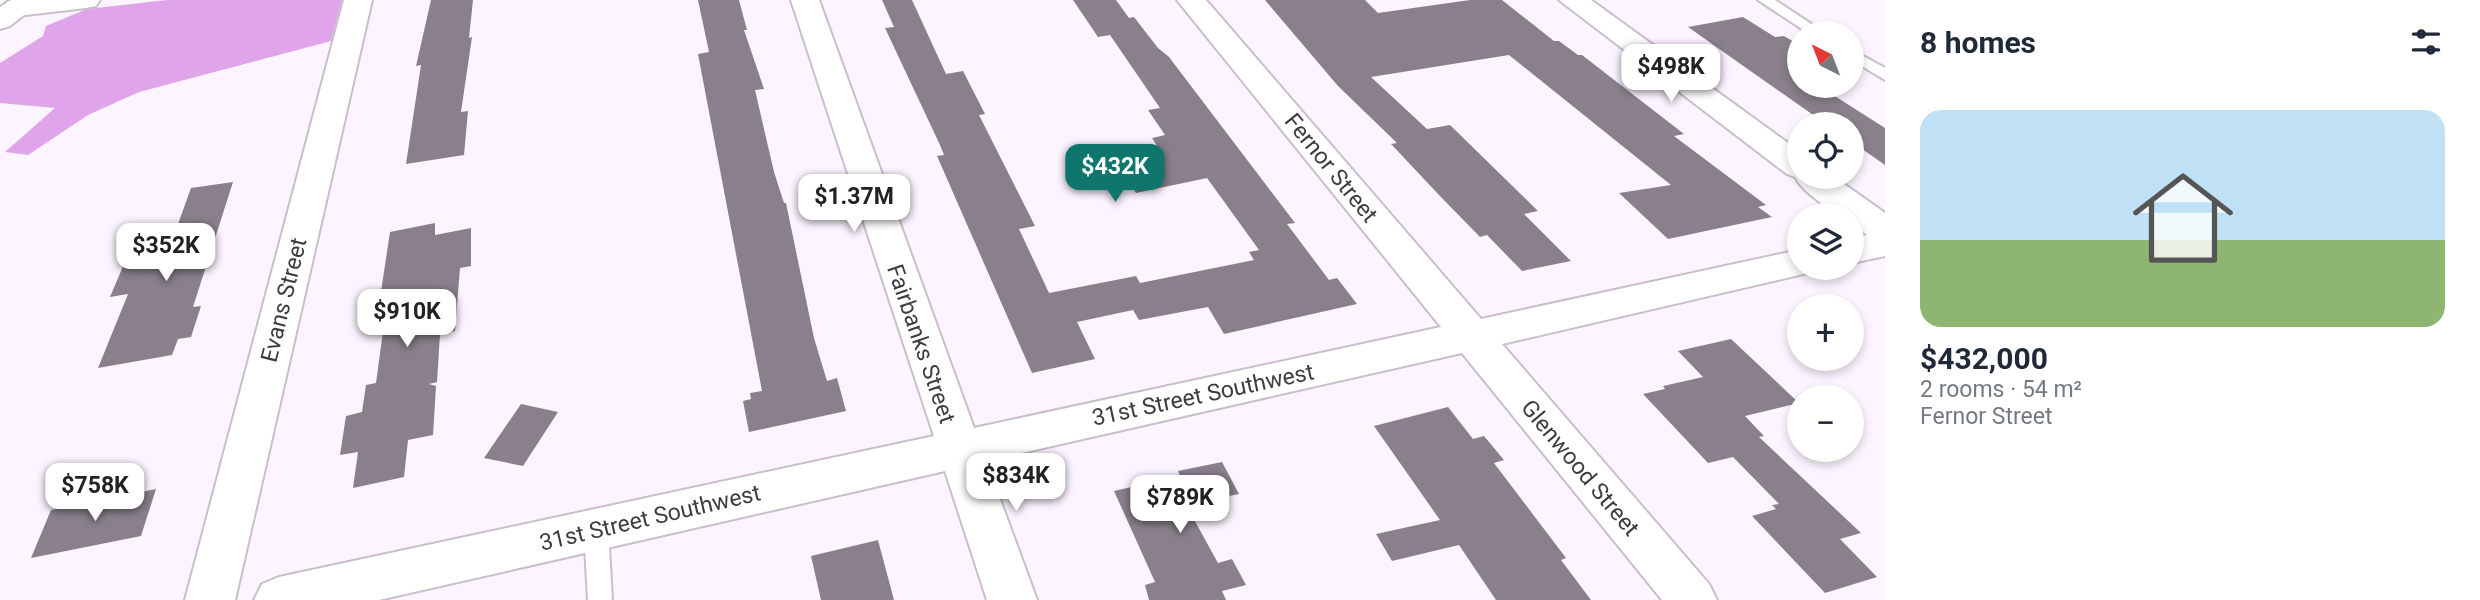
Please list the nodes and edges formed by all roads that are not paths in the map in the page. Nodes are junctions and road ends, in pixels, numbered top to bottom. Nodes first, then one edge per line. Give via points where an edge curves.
1 (86, 0) edge
2 (358, 0) edge
3 (804, 0) edge
4 (1191, 0) edge
5 (1573, 0) edge
6 (1765, 0) edge
7 (15, 9) edge
8 (1799, 21) edge
9 (1864, 62) edge
10 (1885, 75) edge
11 (1787, 158) edge
12 (1827, 189) edge
13 (1885, 231) edge
14 (1885, 244) edge
15 (1864, 248) edge
16 (1787, 266) edge
17 (1469, 336) junction
18 (957, 449) junction
19 (596, 529) junction
20 (211, 600) edge
21 (279, 600) edge
22 (600, 600) edge
23 (1012, 600) edge
24 (1692, 600) edge

1 - 7 street
2 - 20 street, Evans Street
3 - 18 street, Fairbanks Street
4 - 17 street, Fernor Street
5 - 11 street
6 - 8 lane
9 - 10 lane
12 - 13 street
14 - 15 street
16 - 17 street, 31st Street Southwest
17 - 18 street, 31st Street Southwest
17 - 24 street, Glenwood Street
18 - 19 street, 31st Street Southwest
18 - 23 street, Fairbanks Street
19 - 21 street, 31st Street Southwest
19 - 22 lane

